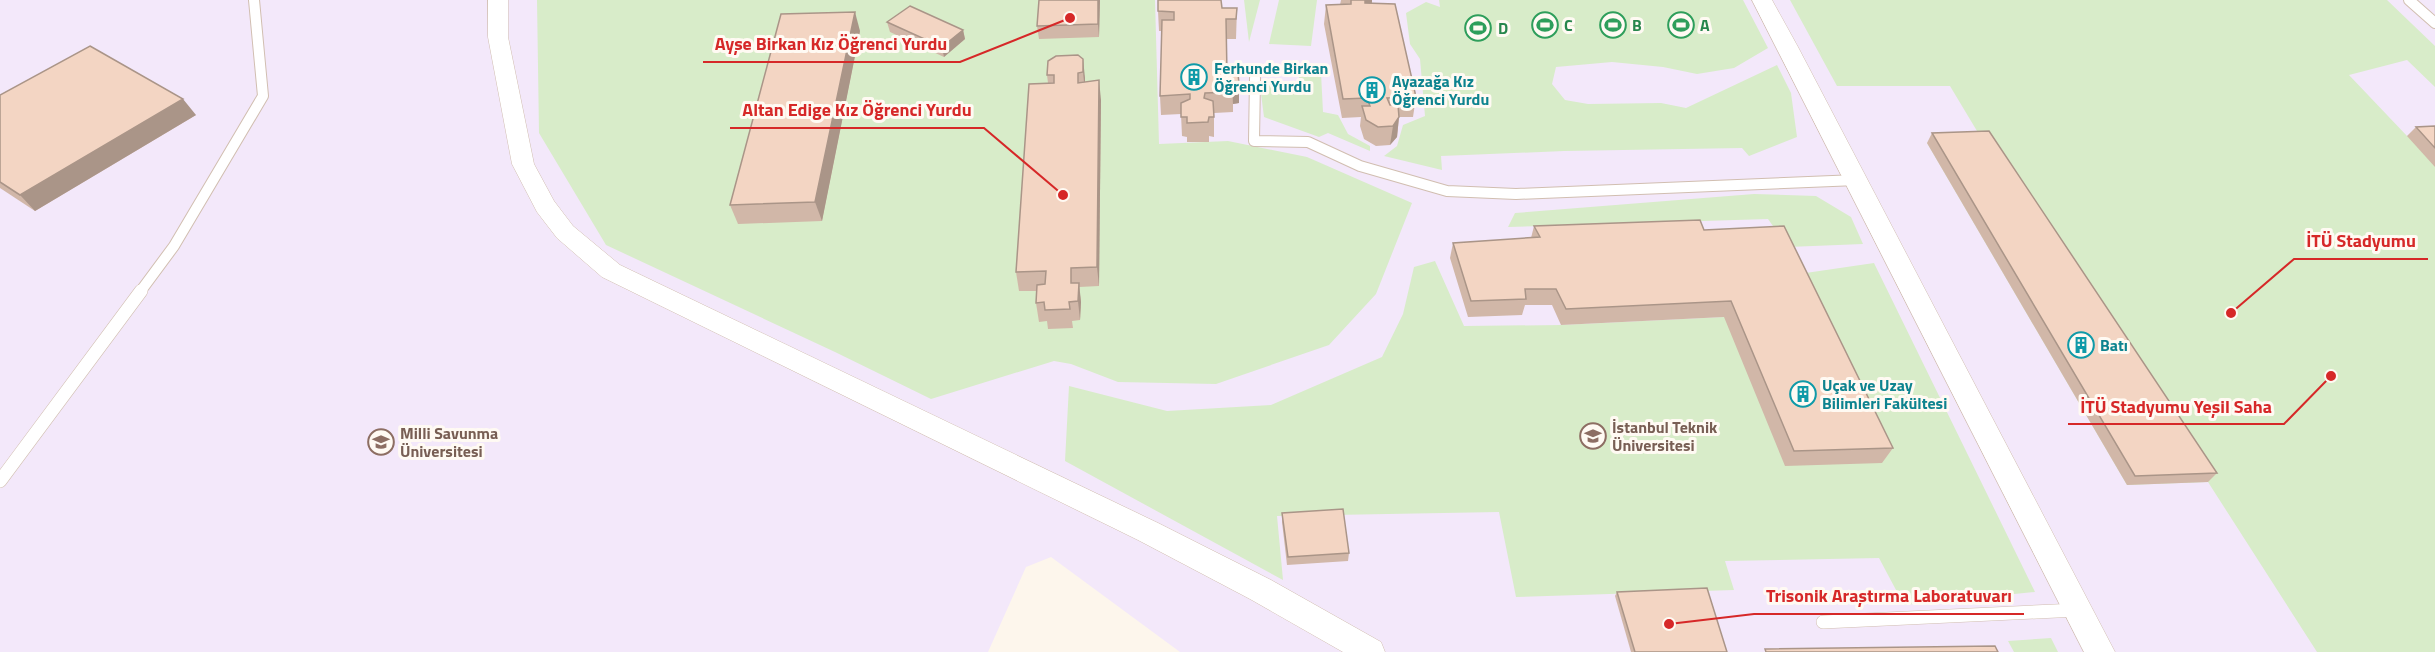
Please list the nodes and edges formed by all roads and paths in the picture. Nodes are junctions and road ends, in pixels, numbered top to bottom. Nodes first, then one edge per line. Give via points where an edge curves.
1 (254, 0) edge
2 (498, 0) edge
3 (1762, 0) edge
4 (2409, 0) edge
5 (2435, 23) edge
6 (1255, 78) dead end
7 (1857, 180) junction
8 (0, 481) edge
9 (2078, 610) junction
10 (1823, 622) dead end
11 (1370, 652) edge
12 (2100, 652) edge

1 - 8 lane via 263,96 174,246
2 - 11 street via 498,37 523,164 545,206 566,232 611,271 1194,554
3 - 7 street
4 - 5 lane
6 - 7 lane via 1254,141 1308,142 1360,166 1447,191 1516,194
7 - 9 street
9 - 10 lane
9 - 12 street

